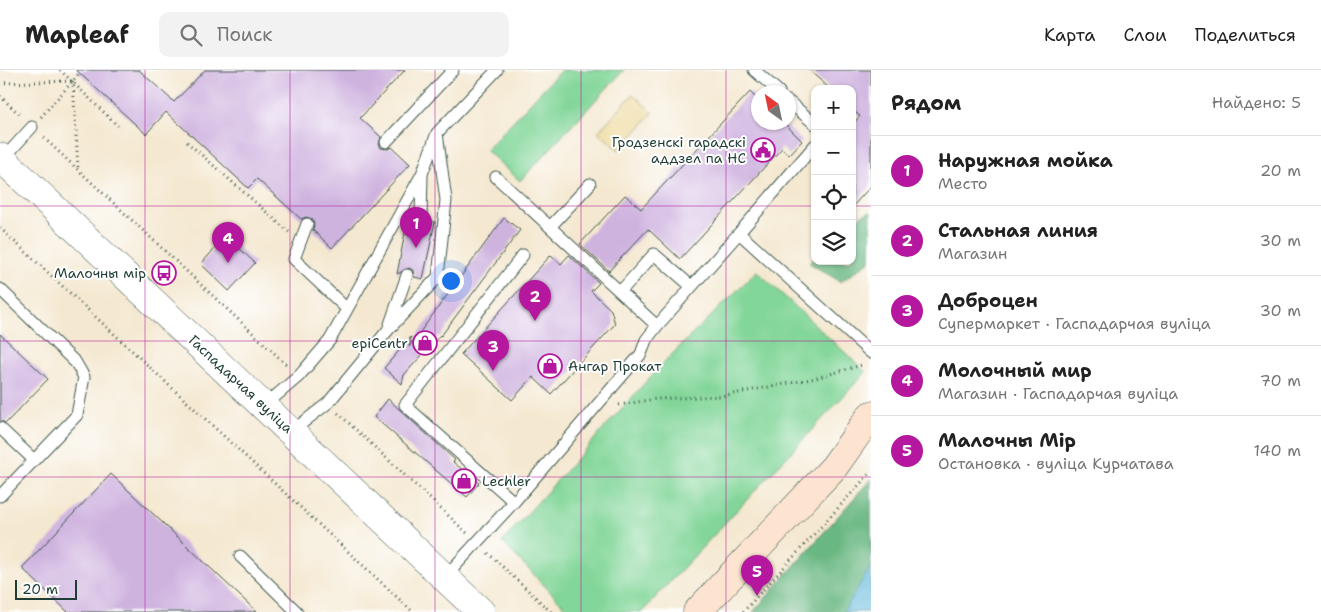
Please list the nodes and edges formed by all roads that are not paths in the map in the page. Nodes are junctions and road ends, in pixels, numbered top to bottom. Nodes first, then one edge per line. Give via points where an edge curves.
1 (453, 70) edge
2 (497, 70) edge
3 (754, 70) edge
4 (771, 85) edge
5 (796, 108) edge
6 (811, 121) edge
7 (32, 127) road end
8 (437, 133) junction
9 (386, 142) dead end
10 (811, 150) edge
11 (1, 158) edge
12 (422, 174) junction
13 (496, 177) dead end
14 (590, 184) dead end
15 (420, 219) dead end
16 (307, 224) dead end
17 (550, 227) junction
18 (739, 233) junction
19 (523, 255) dead end
20 (407, 275) dead end
21 (691, 286) junction
22 (0, 289) edge
23 (620, 292) junction
24 (347, 309) junction
25 (656, 326) junction
26 (388, 330) junction
27 (871, 353) edge
28 (264, 406) junction
29 (871, 415) edge
30 (0, 428) edge
31 (291, 432) junction
32 (871, 438) edge
33 (34, 460) junction
34 (834, 467) junction
35 (0, 496) edge
36 (514, 502) junction
37 (240, 556) dead end
38 (445, 577) junction
39 (297, 612) edge
40 (482, 612) edge
41 (697, 612) edge

1 - 9 lane
2 - 8 lane
3 - 4 lane
5 - 6 lane
7 - 11 lane
8 - 12 lane
8 - 26 lane via 446,200 438,277
10 - 18 lane
11 - 28 street, Гаспадарчая вуліца
12 - 15 lane
12 - 24 lane
13 - 17 lane
14 - 17 lane
16 - 24 lane via 294,259
17 - 23 lane
18 - 21 lane
18 - 27 lane
19 - 36 lane via 405,405
20 - 26 lane
21 - 23 lane via 654,254
21 - 25 lane
22 - 33 lane via 76,363 84,376 77,415
23 - 25 lane
24 - 28 lane via 320,352 299,376
25 - 36 lane via 641,354
26 - 31 lane via 328,403
28 - 31 street, Гаспадарчая вуліца
29 - 34 main road
30 - 33 lane
31 - 38 street, Гаспадарчая вуліца
32 - 34 main road
33 - 35 lane
34 - 41 main road
36 - 38 lane
37 - 39 lane
38 - 40 street, Гаспадарчая вуліца

